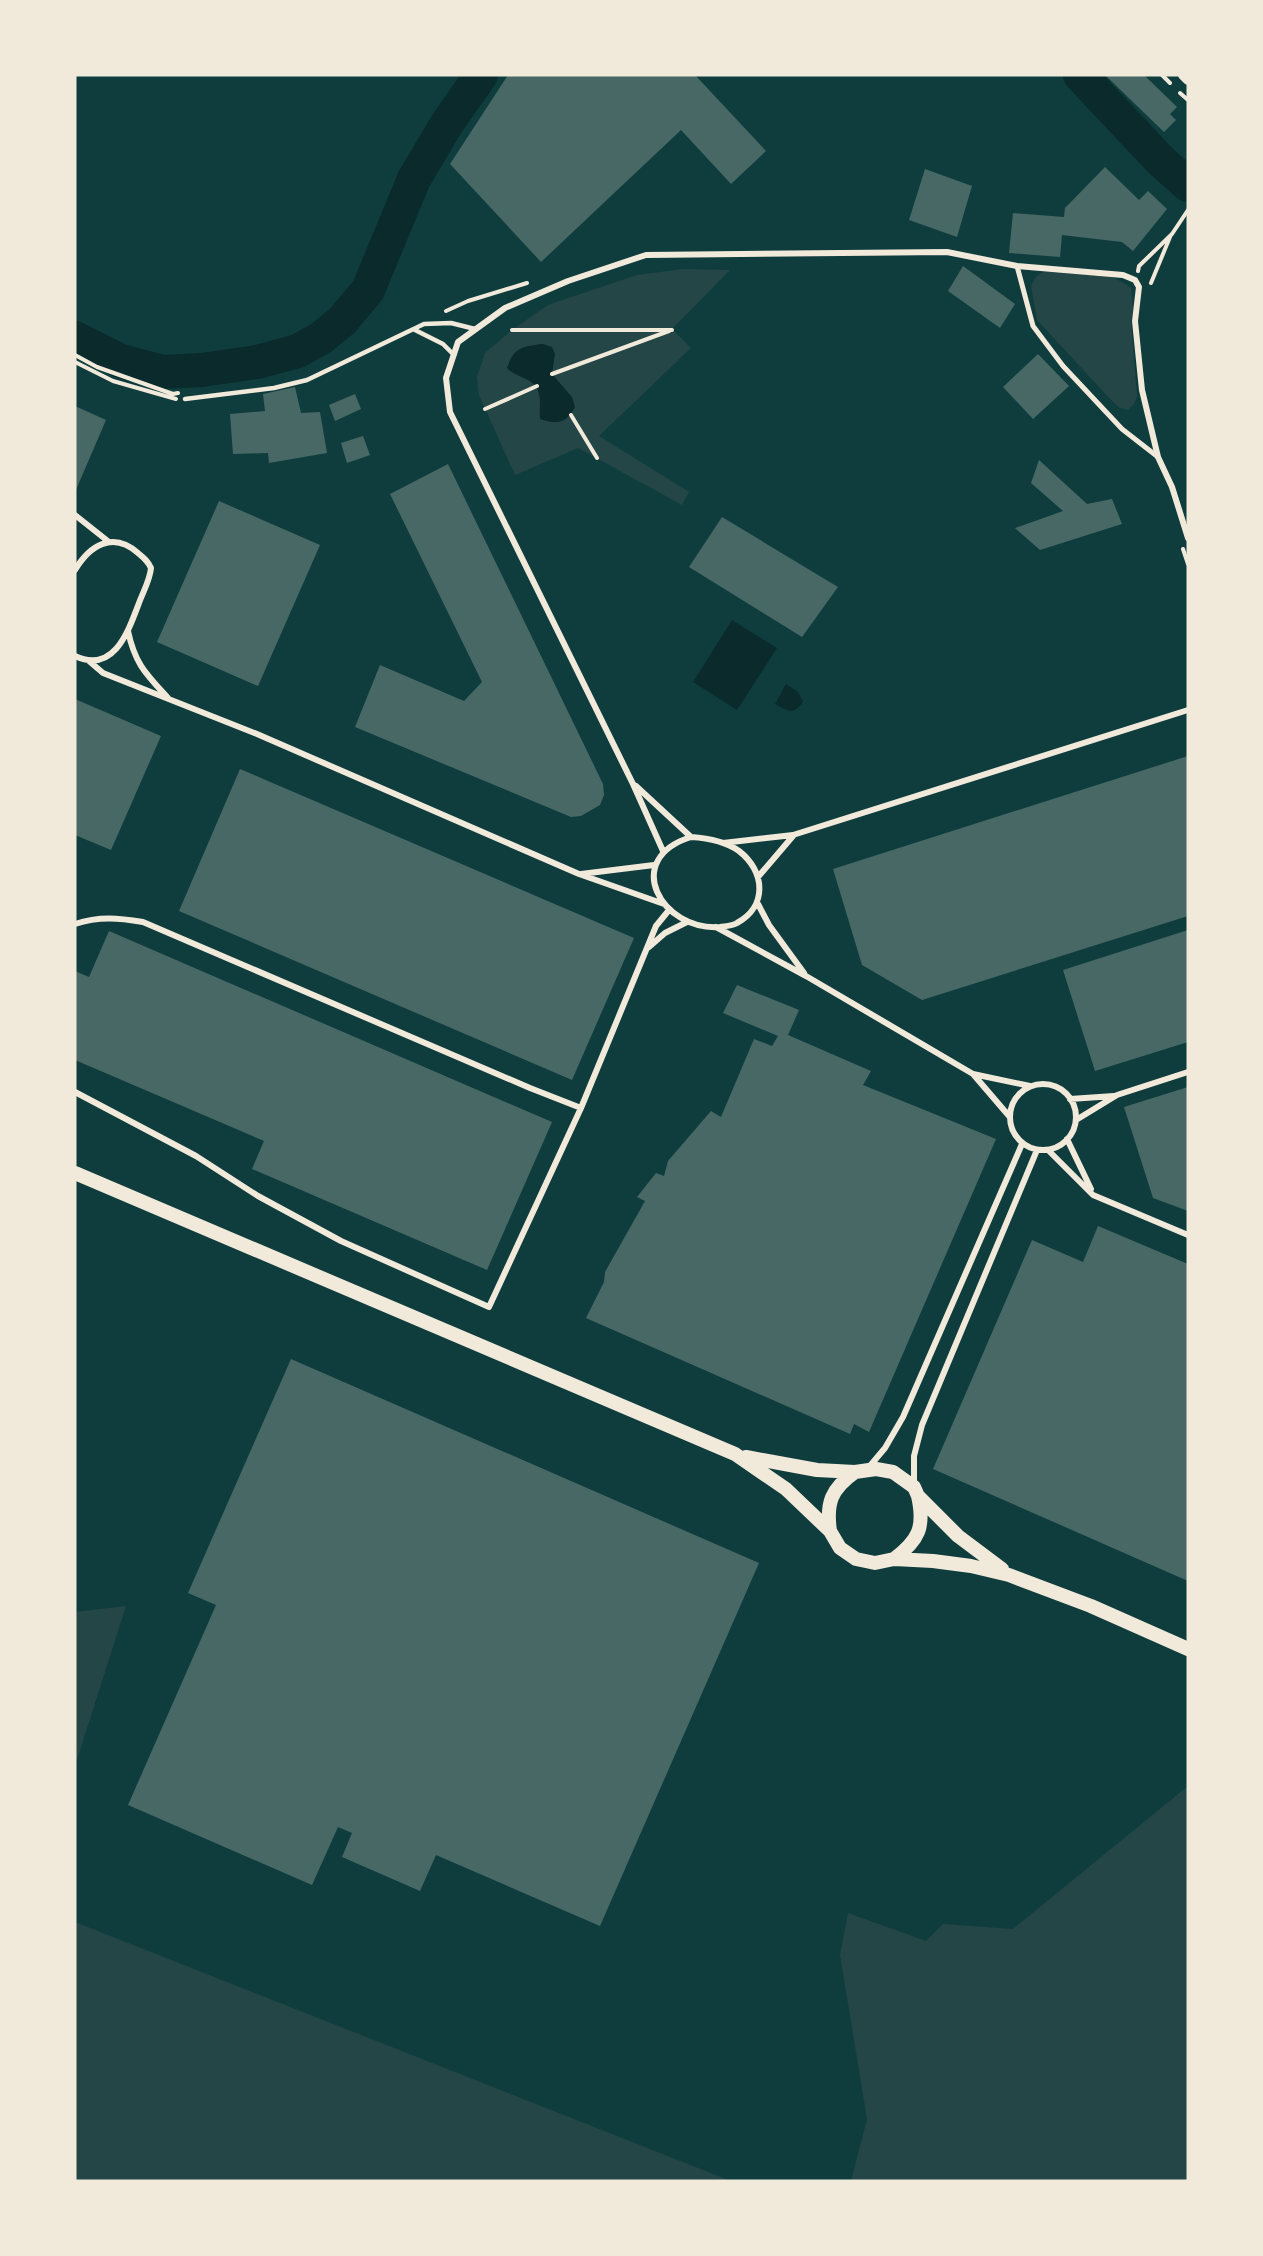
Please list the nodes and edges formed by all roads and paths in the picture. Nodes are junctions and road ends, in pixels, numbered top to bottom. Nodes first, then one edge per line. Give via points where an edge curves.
1 (1183, 75) edge
2 (1188, 80) edge
3 (1188, 210) edge
4 (1172, 234) junction
5 (1017, 266) junction
6 (1139, 266) dead end
7 (1148, 291) dead end
8 (468, 301) dead end
9 (437, 315) dead end
10 (475, 329) junction
11 (415, 330) junction
12 (512, 330) dead end
13 (75, 355) edge
14 (454, 356) junction
15 (75, 362) edge
16 (552, 374) dead end
17 (537, 386) dead end
18 (184, 393) dead end
19 (185, 399) joint
20 (485, 409) dead end
21 (571, 415) dead end
22 (1158, 457) junction
23 (597, 458) dead end
24 (75, 515) edge
25 (1188, 538) edge
26 (110, 542) junction
27 (75, 570) edge
28 (128, 631) junction
29 (76, 658) edge
30 (89, 661) junction
31 (168, 699) junction
32 (1188, 710) edge
33 (633, 784) junction
34 (793, 835) junction
35 (691, 837) junction
36 (723, 843) junction
37 (663, 851) junction
38 (654, 865) junction
39 (579, 874) junction
40 (758, 877) junction
41 (664, 904) junction
42 (758, 904) junction
43 (669, 910) junction
44 (687, 922) junction
45 (75, 924) edge
46 (716, 927) junction
47 (648, 947) junction
48 (806, 976) junction
49 (1188, 1072) edge
50 (973, 1074) junction
51 (1030, 1086) junction
52 (75, 1092) edge
53 (1117, 1095) junction
54 (1070, 1099) junction
55 (581, 1108) junction
56 (1010, 1116) junction
57 (1076, 1120) junction
58 (1067, 1140) junction
59 (1022, 1144) junction
60 (1037, 1150) junction
61 (1048, 1150) junction
62 (75, 1173) edge
63 (1093, 1195) junction
64 (1188, 1234) edge
65 (735, 1454) junction
66 (861, 1471) junction
67 (916, 1492) junction
68 (830, 1532) junction
69 (894, 1559) junction
70 (1009, 1575) junction
71 (1188, 1648) edge

1 - 2 street
3 - 4 path
4 - 6 path
4 - 7 path
5 - 10 street via 947,252 646,255 568,281 505,308
5 - 22 street via 1033,326 1122,429
5 - 22 street via 1123,275 1135,280 1139,286 1135,321 1142,390
8 - 9 path
10 - 11 lane via 436,322
10 - 14 street via 458,342
11 - 14 lane via 443,344
11 - 19 lane via 307,380
12 - 16 path via 672,330
13 - 18 path via 97,367 173,394
14 - 33 street via 446,378 450,412
15 - 19 path via 113,381
17 - 20 path
21 - 23 path
22 - 25 street
24 - 26 street
26 - 27 street via 90,550
26 - 28 street via 122,542 132,548 151,568
28 - 30 street via 120,645 104,659
28 - 31 street via 143,671
29 - 30 street
30 - 31 street via 103,673
31 - 39 street
32 - 34 street
33 - 35 street
33 - 37 street
34 - 36 street
34 - 40 street
35 - 36 street
35 - 37 street
36 - 40 street via 739,852
37 - 38 street
38 - 39 street
38 - 41 street via 655,890
39 - 41 street
40 - 42 street
41 - 43 street
42 - 46 street via 745,919 732,926
42 - 48 street via 769,926
43 - 44 street
43 - 47 street via 656,926
44 - 46 street
44 - 47 street
45 - 55 street via 116,917 143,922
46 - 48 street
47 - 55 street
48 - 50 street
49 - 53 street
50 - 51 street
50 - 56 street
51 - 54 street via 1053,1085
51 - 56 street via 1016,1098
52 - 55 street via 196,1156 258,1196 341,1241 489,1307
53 - 54 street
53 - 57 street
54 - 57 street
56 - 59 street via 1015,1136
57 - 58 street
58 - 61 street
58 - 63 street
59 - 60 street
59 - 66 street via 903,1417 885,1448
60 - 61 street
60 - 67 street via 922,1425 914,1456
61 - 63 street
62 - 65 main road
63 - 64 street
65 - 66 main road via 786,1465
65 - 68 main road via 786,1489
66 - 67 main road via 893,1472
66 - 68 main road via 844,1480 833,1493 828,1512
67 - 69 main road via 921,1508 920,1529 910,1547
67 - 70 main road via 958,1536
68 - 69 main road via 840,1548 856,1559 875,1563
69 - 70 main road via 962,1564
70 - 71 main road

